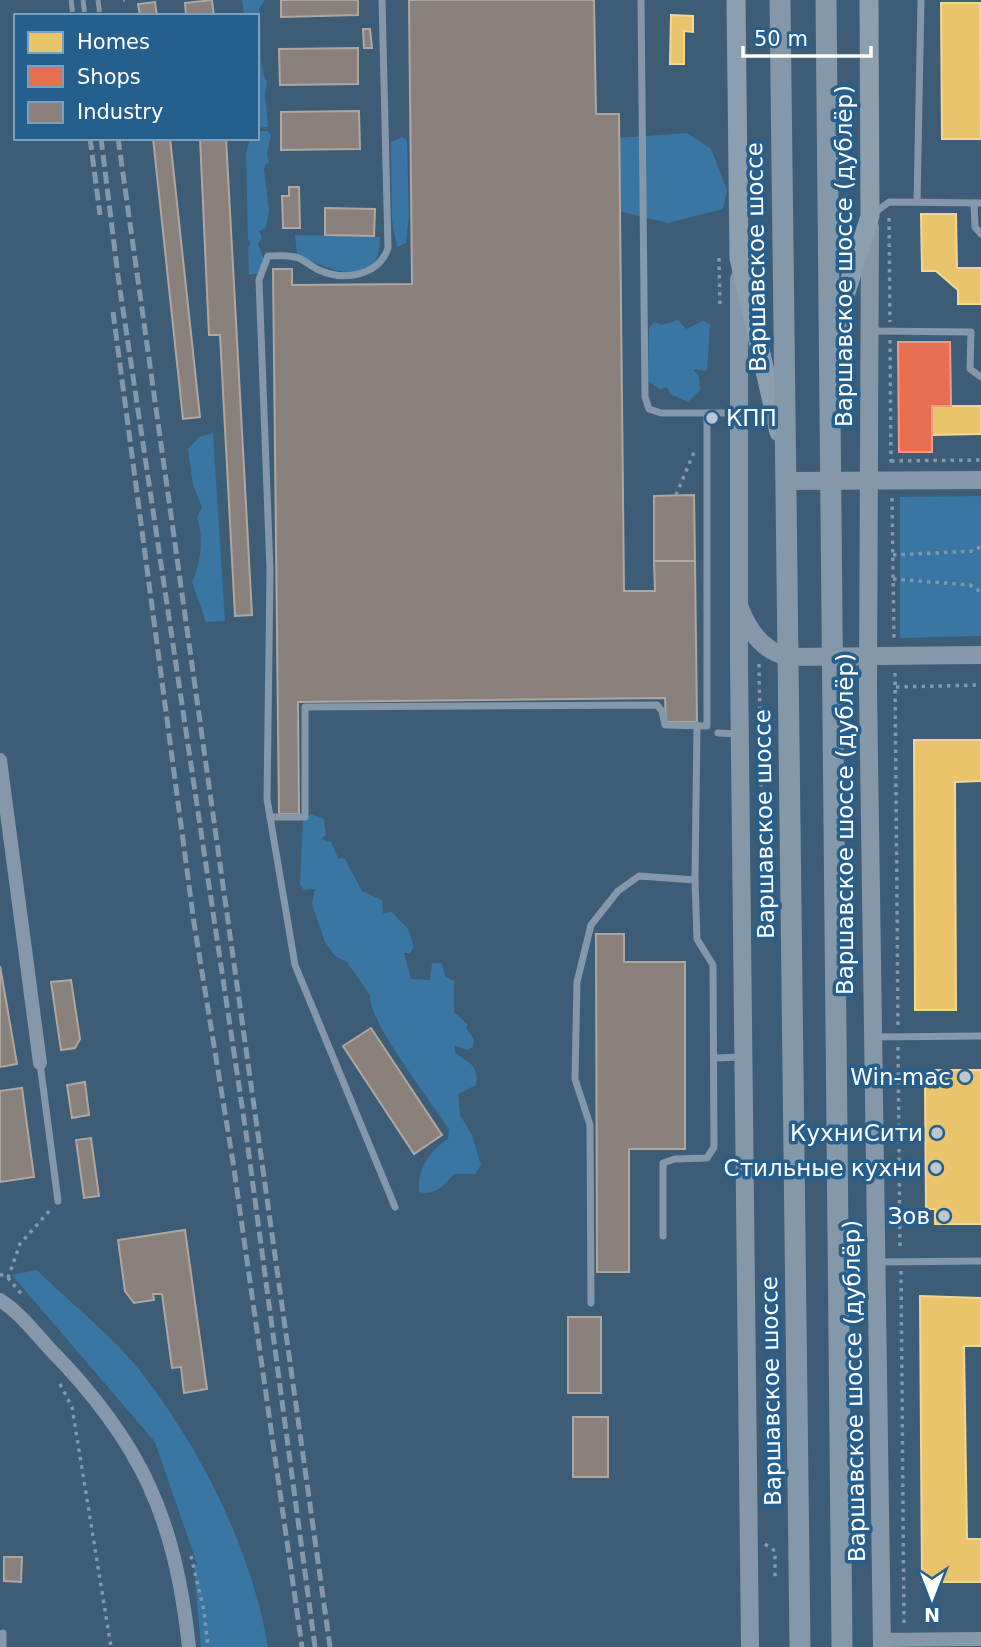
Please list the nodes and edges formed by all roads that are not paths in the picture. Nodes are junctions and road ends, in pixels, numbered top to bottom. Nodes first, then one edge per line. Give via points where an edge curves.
1 (382, 0) edge
2 (641, 0) edge
3 (736, 0) edge
4 (780, 0) edge
5 (826, 0) edge
6 (869, 0) edge
7 (921, 0) edge
8 (917, 201) junction
9 (978, 203) edge
10 (870, 216) junction
11 (981, 234) edge
12 (739, 258) junction
13 (869, 331) junction
14 (971, 332) junction
15 (981, 332) edge
16 (829, 372) junction
17 (981, 377) edge
18 (740, 413) junction
19 (708, 416) junction
20 (784, 454) junction
21 (981, 480) edge
22 (785, 481) junction
23 (830, 481) junction
24 (868, 481) junction
25 (738, 602) junction
26 (981, 655) edge
27 (831, 656) junction
28 (788, 657) junction
29 (868, 657) junction
30 (697, 725) junction
31 (718, 733) dead end
32 (739, 734) junction
33 (0, 760) edge
34 (270, 817) junction
35 (695, 880) junction
36 (981, 1035) edge
37 (872, 1037) junction
38 (743, 1057) junction
39 (714, 1058) junction
40 (40, 1063) joint
41 (58, 1201) road end
42 (395, 1208) dead end
43 (663, 1236) dead end
44 (981, 1261) edge
45 (877, 1262) junction
46 (0, 1300) edge
47 (591, 1303) dead end
48 (3, 1633) dead end
49 (972, 1642) edge
50 (882, 1644) edge
51 (4, 1647) edge
52 (188, 1647) edge
53 (750, 1647) edge
54 (800, 1647) edge
55 (842, 1647) edge

1 - 34 lane via 385,258 377,268 348,275 319,270 296,257 268,256 259,280 270,570
2 - 19 lane via 645,397 649,409 661,413
3 - 12 main road
4 - 20 main road, Варшавское шоссе
5 - 16 main road
6 - 10 main road, Варшавское шоссе (дублёр)
7 - 8 lane
8 - 9 lane
8 - 10 lane via 889,202
9 - 11 lane via 975,227
10 - 13 street, Варшавское шоссе (дублёр)
10 - 16 main road via 841,309
12 - 18 street
12 - 20 main road
13 - 14 lane
13 - 24 street, Варшавское шоссе (дублёр)
14 - 15 lane
14 - 17 lane via 970,369
16 - 23 main road
18 - 19 lane
18 - 25 street
19 - 30 lane via 707,726
20 - 22 main road, Варшавское шоссе
21 - 24 street
22 - 23 street
22 - 28 main road, Варшавское шоссе
23 - 24 street
23 - 27 main road
24 - 29 street, Варшавское шоссе (дублёр)
25 - 28 street via 758,640 772,653
25 - 32 street
26 - 29 street
27 - 28 street
27 - 29 street
27 - 55 main road
28 - 54 main road, Варшавское шоссе
29 - 37 street, Варшавское шоссе (дублёр)
30 - 34 lane via 665,725 657,705 305,707 305,817
30 - 35 lane
31 - 32 lane
32 - 38 street
33 - 40 street
34 - 42 lane via 295,965
35 - 39 lane via 697,939 713,965
35 - 47 lane via 639,876 618,891 591,925 578,982 574,1033 575,1079 590,1125
36 - 37 lane
37 - 45 street, Варшавское шоссе (дублёр)
38 - 39 lane
38 - 53 street
39 - 43 lane via 714,1147 707,1158 663,1163
40 - 41 lane
44 - 45 lane
45 - 50 street, Варшавское шоссе (дублёр)
46 - 52 street via 81,1380 138,1458 167,1525 184,1599
48 - 51 lane
49 - 50 street

